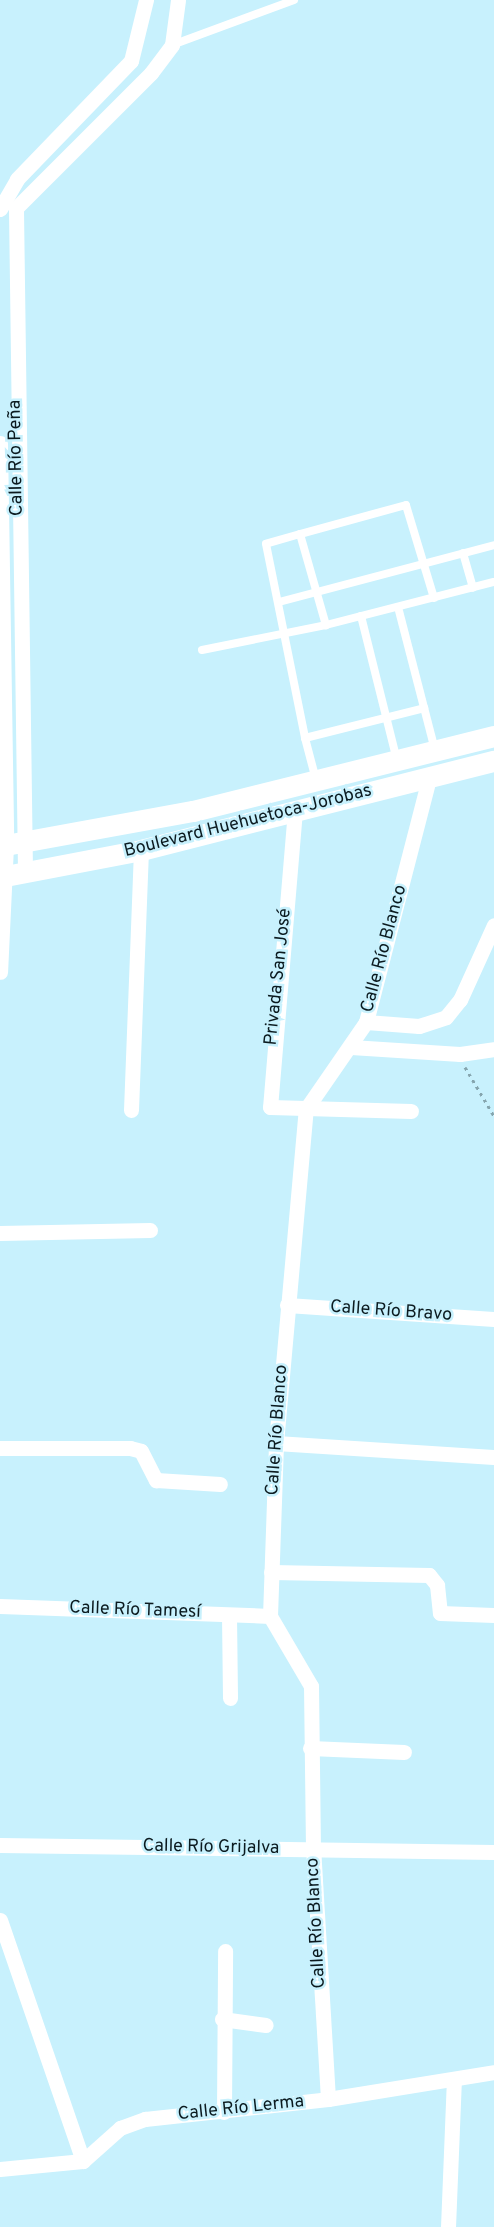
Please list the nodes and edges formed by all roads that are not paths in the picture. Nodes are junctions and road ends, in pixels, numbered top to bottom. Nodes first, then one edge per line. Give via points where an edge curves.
1 (146, 0) edge
2 (178, 0) edge
3 (294, 0) edge
4 (172, 45) junction
5 (0, 209) edge
6 (0, 443) edge
7 (300, 534) junction
8 (494, 545) edge
9 (463, 553) junction
10 (424, 564) junction
11 (494, 582) edge
12 (473, 588) junction
13 (317, 592) junction
14 (434, 598) junction
15 (279, 602) junction
16 (398, 606) junction
17 (361, 616) junction
18 (326, 625) junction
19 (286, 634) junction
20 (202, 650) dead end
21 (424, 708) junction
22 (386, 718) junction
23 (494, 736) edge
24 (305, 738) junction
25 (435, 751) junction
26 (397, 760) junction
27 (494, 761) edge
28 (429, 778) junction
29 (316, 781) junction
30 (295, 810) junction
31 (10, 845) edge
32 (141, 850) junction
33 (10, 875) edge
34 (494, 925) edge
35 (0, 972) edge
36 (366, 1022) junction
37 (351, 1047) junction
38 (494, 1050) edge
39 (306, 1109) junction
40 (131, 1110) dead end
41 (411, 1111) dead end
42 (150, 1230) dead end
43 (0, 1233) edge
44 (288, 1305) junction
45 (494, 1319) edge
46 (276, 1443) junction
47 (0, 1448) edge
48 (494, 1457) edge
49 (220, 1484) dead end
50 (271, 1572) junction
51 (0, 1606) edge
52 (229, 1615) junction
53 (494, 1615) edge
54 (270, 1616) junction
55 (230, 1698) dead end
56 (310, 1748) junction
57 (404, 1752) dead end
58 (0, 1845) edge
59 (313, 1849) junction
60 (494, 1852) edge
61 (0, 1920) edge
62 (225, 1951) dead end
63 (222, 2019) junction
64 (266, 2025) dead end
65 (494, 2072) edge
66 (454, 2079) junction
67 (328, 2099) junction
68 (224, 2112) junction
69 (83, 2161) junction
70 (0, 2169) edge
71 (448, 2227) edge

1 - 5 street via 131,61 17,179
2 - 4 street, Calle Río Peña
3 - 4 lane
4 - 31 street, Calle Río Peña via 152,73 16,208
6 - 31 street, Calle Río Peña
7 - 10 lane via 406,506
7 - 13 lane
7 - 15 lane via 266,544
8 - 9 lane
9 - 10 lane
9 - 12 lane
10 - 13 lane
10 - 14 lane
11 - 12 lane
12 - 14 lane
13 - 15 lane
13 - 18 lane
14 - 16 lane
15 - 19 lane
16 - 17 lane
16 - 21 lane
17 - 18 lane
17 - 22 lane
18 - 19 lane
19 - 20 lane
19 - 24 lane
21 - 22 lane
21 - 25 lane
22 - 24 lane
22 - 26 lane
23 - 25 main road, Boulevard Huehuetoca-Jorobas
24 - 29 lane
25 - 26 main road, Boulevard Huehuetoca-Jorobas
26 - 29 main road, Boulevard Huehuetoca-Jorobas
27 - 28 main road, Boulevard Huehuetoca-Jorobas
28 - 30 main road, Boulevard Huehuetoca-Jorobas
28 - 36 street, Calle Río Blanco
29 - 31 main road, Boulevard Huehuetoca-Jorobas
30 - 32 main road, Boulevard Huehuetoca-Jorobas
30 - 39 street, Privada San José via 268,1099 270,1107
31 - 33 street, Calle Río Peña
32 - 33 main road, Boulevard Huehuetoca-Jorobas
32 - 40 street
33 - 35 street, Calle Río Peña
34 - 36 street via 460,1000 446,1017 419,1026
36 - 37 street, Calle Río Blanco
37 - 38 street via 460,1054
37 - 39 street, Calle Río Blanco
39 - 41 street
39 - 44 street, Calle Río Blanco
42 - 43 street
44 - 45 street, Calle Río Bravo
44 - 46 street, Calle Río Blanco
46 - 48 street
46 - 50 street, Calle Río Blanco
47 - 49 street via 130,1448 141,1451 156,1480
50 - 53 street via 429,1575 437,1585 440,1612
50 - 54 street, Calle Río Blanco
51 - 52 street, Calle Río Tamesí
52 - 54 street, Calle Río Tamesí
52 - 55 street
54 - 56 street, Calle Río Blanco via 311,1686
56 - 57 street
56 - 59 street, Calle Río Blanco
58 - 59 street, Calle Río Grijalva
59 - 60 street, Calle Río Grijalva
59 - 67 street, Calle Río Blanco
61 - 69 street
62 - 63 street
63 - 64 street
63 - 68 street
65 - 66 street, Calle Río Lerma
66 - 67 street, Calle Río Lerma
66 - 71 street
67 - 68 street, Calle Río Lerma
68 - 69 street, Calle Río Lerma via 131,2122
69 - 70 street

